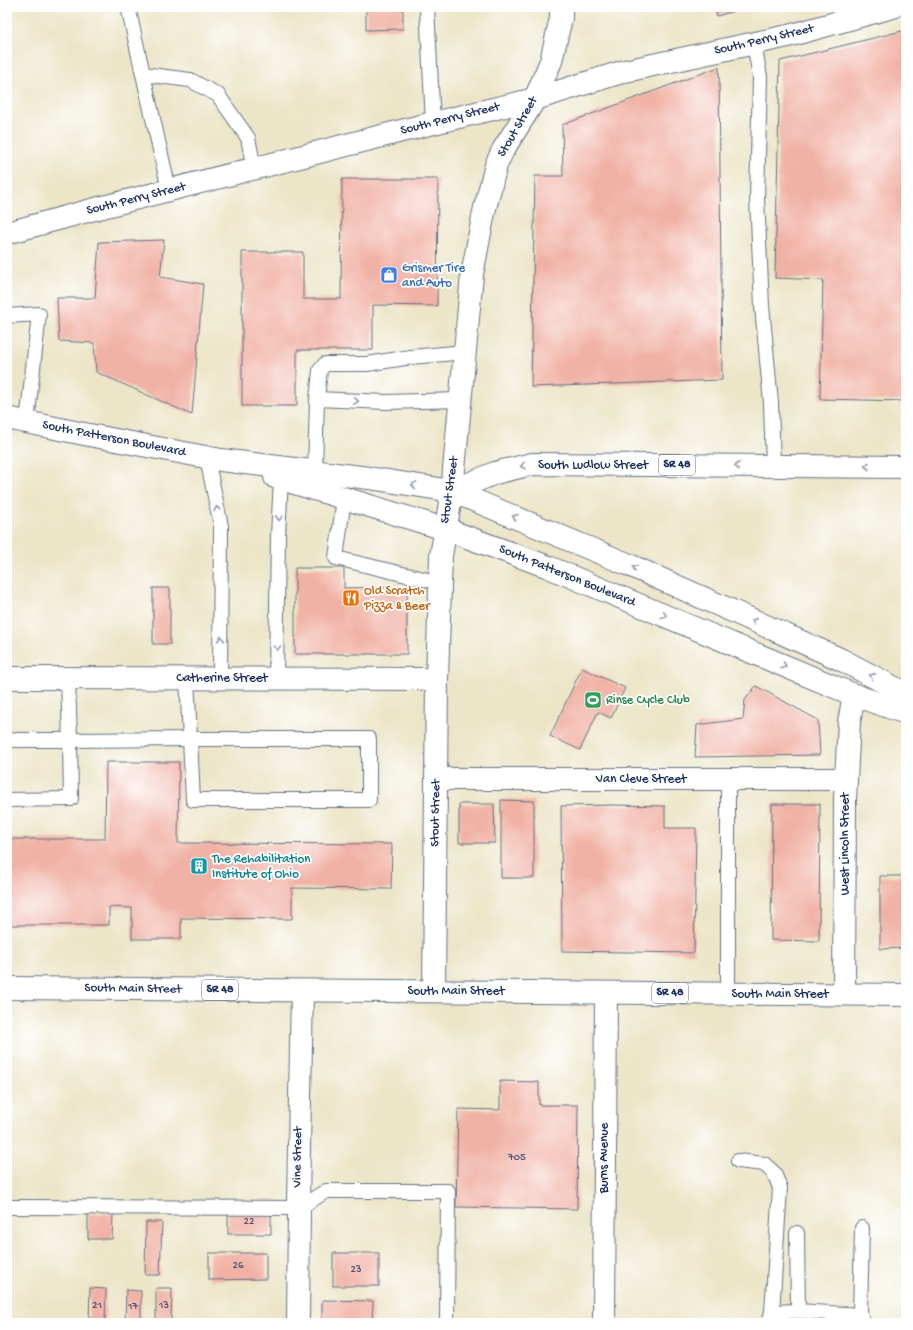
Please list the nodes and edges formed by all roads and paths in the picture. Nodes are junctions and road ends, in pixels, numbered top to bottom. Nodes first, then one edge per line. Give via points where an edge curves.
1 (128, 7) edge
2 (427, 7) edge
3 (561, 7) edge
4 (894, 7) edge
5 (754, 43) junction
6 (143, 74) junction
7 (535, 99) junction
8 (433, 123) junction
9 (254, 168) junction
10 (169, 190) junction
11 (7, 233) edge
12 (7, 316) edge
13 (465, 352) junction
14 (317, 399) junction
15 (460, 400) junction
16 (17, 420) edge
17 (214, 459) junction
18 (773, 466) junction
19 (906, 467) edge
20 (315, 471) junction
21 (282, 479) junction
22 (452, 491) junction
23 (344, 498) junction
24 (445, 529) junction
25 (440, 583) junction
26 (7, 678) edge
27 (68, 678) junction
28 (187, 678) junction
29 (220, 678) junction
30 (276, 678) junction
31 (438, 679) junction
32 (906, 694) edge
33 (854, 695) junction
34 (906, 713) edge
35 (190, 739) junction
36 (7, 740) edge
37 (70, 740) junction
38 (436, 779) junction
39 (728, 779) junction
40 (846, 779) junction
41 (7, 800) edge
42 (7, 988) edge
43 (302, 991) junction
44 (434, 991) junction
45 (606, 993) junction
46 (728, 994) junction
47 (844, 994) junction
48 (906, 994) edge
49 (738, 1161) dead end
50 (7, 1207) edge
51 (299, 1208) junction
52 (862, 1228) dead end
53 (797, 1233) dead end
54 (798, 1311) junction
55 (770, 1317) edge
56 (862, 1319) edge
57 (298, 1323) edge
58 (447, 1323) edge
59 (604, 1323) edge

1 - 6 lane
2 - 8 lane
3 - 7 main road, Stout Street via 561,18 551,61
4 - 5 main road, South Perry Street
5 - 7 main road, South Perry Street via 625,71
5 - 18 lane via 760,77 757,205
6 - 9 lane via 190,80 218,95 248,138
6 - 10 lane
7 - 8 main road, South Perry Street
7 - 13 main road, Stout Street via 496,165 472,275
8 - 9 main road, South Perry Street
9 - 10 main road, South Perry Street
10 - 11 main road, South Perry Street
12 - 16 lane via 39,314
13 - 14 lane via 367,364 325,364 320,370
13 - 15 main road, Stout Street
14 -> 15 lane via 386,402
14 - 20 lane
15 - 22 main road, Stout Street
16 - 17 main road, South Patterson Boulevard
17 - 20 main road, South Patterson Boulevard
17 - 21 main road, South Patterson Boulevard
29 -> 17 lane via 221,526
19 -> 18 main road, South Ludlow Street / SR 48
18 -> 22 main road, South Ludlow Street / SR 48 via 532,464 495,473
22 -> 20 main road, South Patterson Boulevard
21 - 23 main road, South Patterson Boulevard
21 -> 30 lane via 278,536
22 - 24 main road, Stout Street
32 -> 22 main road, South Patterson Boulevard via 842,660 642,570
23 - 24 main road, South Patterson Boulevard
23 - 25 lane via 336,558
24 - 25 main road, Stout Street
24 -> 33 main road, South Patterson Boulevard via 546,566
25 - 31 main road, Stout Street
26 - 27 main road, Catherine Street
27 - 28 main road, Catherine Street
27 - 37 lane
28 - 29 main road, Catherine Street
28 - 35 lane
29 - 30 main road, Catherine Street
30 - 31 main road, Catherine Street
31 - 38 main road, Stout Street
33 - 34 main road, South Patterson Boulevard
33 - 40 main road, West Lincoln Street via 849,722
35 - 35 lane via 193,800 369,800 369,739
35 - 37 lane
36 - 37 lane
37 - 41 lane via 71,800
38 - 39 main road, Van Cleve Street
38 - 44 main road, Stout Street
39 - 40 main road, Van Cleve Street
39 - 46 lane
40 - 47 main road, West Lincoln Street
42 - 43 main road, South Main Street / SR 48
43 - 44 main road, South Main Street / SR 48
43 - 51 main road, Vine Street
44 - 45 main road, South Main Street / SR 48
45 - 46 main road, South Main Street / SR 48
45 - 59 main road, Burns Avenue
46 - 47 main road, South Main Street / SR 48
47 - 48 main road, South Main Street / SR 48
49 - 55 lane via 764,1164 774,1173 780,1188
50 - 51 lane
51 - 57 main road, Vine Street
51 - 58 lane via 326,1191 448,1192
52 - 56 lane
53 - 54 lane
54 - 55 lane
54 - 56 lane

